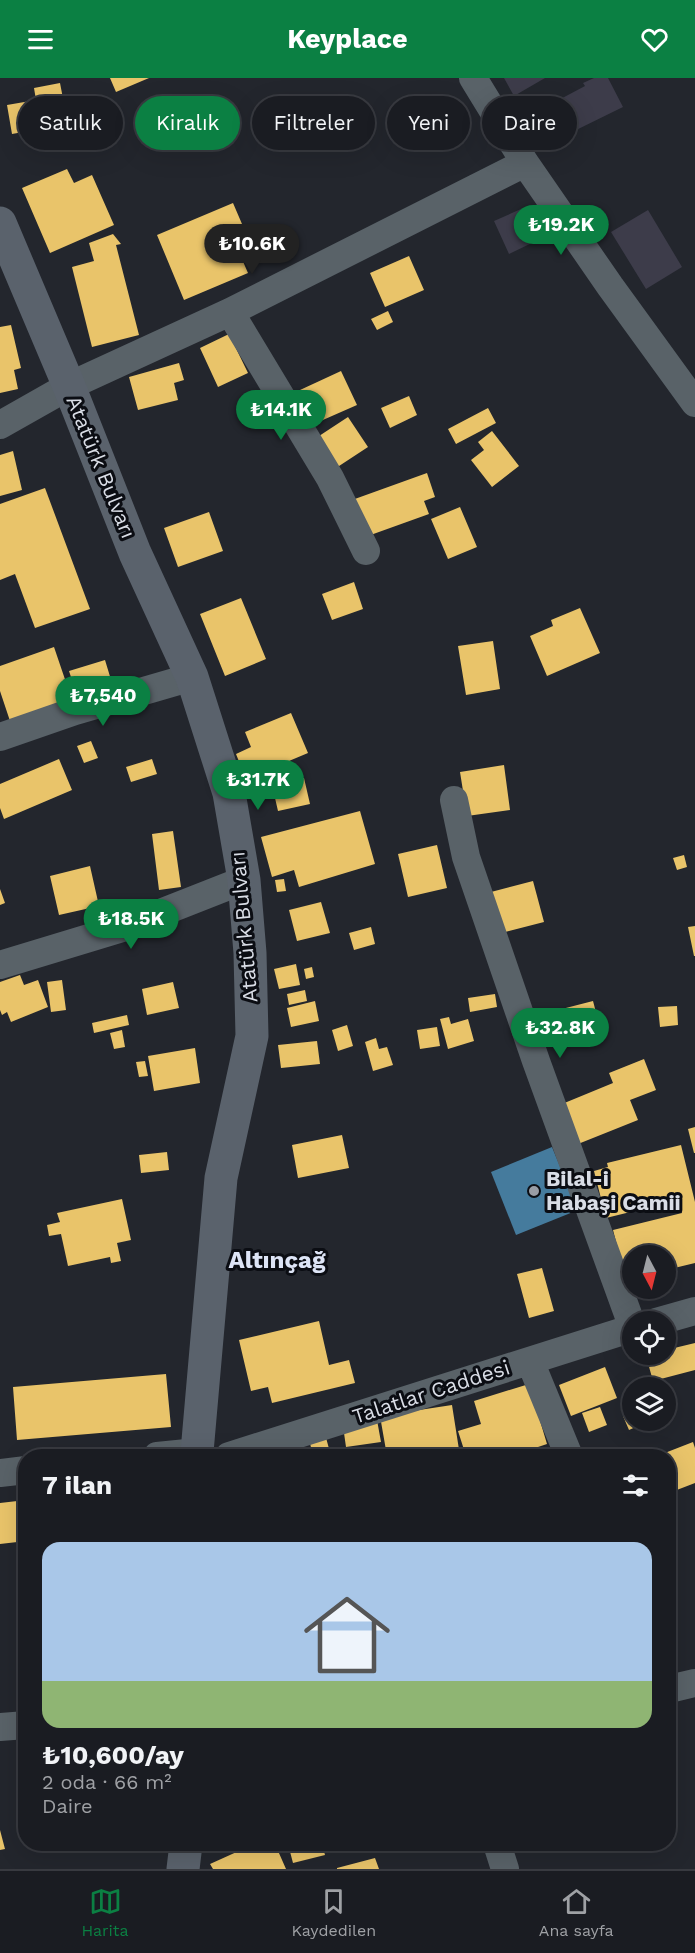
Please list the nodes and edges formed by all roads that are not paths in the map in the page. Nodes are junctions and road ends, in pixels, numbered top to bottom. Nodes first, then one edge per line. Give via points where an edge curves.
1 (473, 78) edge
2 (525, 163) junction
3 (0, 223) edge
4 (230, 312) junction
5 (69, 386) junction
6 (695, 403) edge
7 (0, 425) edge
8 (366, 550) dead end
9 (192, 677) junction
10 (0, 737) edge
11 (454, 800) dead end
12 (244, 880) junction
13 (0, 964) edge
14 (627, 1311) edge
15 (695, 1311) edge
16 (676, 1316) edge
17 (622, 1332) edge
18 (530, 1361) junction
19 (198, 1449) edge
20 (251, 1449) edge
21 (566, 1449) edge
22 (18, 1471) edge
23 (0, 1473) edge
24 (695, 1683) edge
25 (676, 1687) edge
26 (185, 1851) edge
27 (499, 1851) edge
28 (183, 1869) edge
29 (505, 1869) edge

1 - 2 street
2 - 4 street
2 - 6 street
3 - 5 main road, Atatürk Bulvarı
4 - 5 street
4 - 8 street via 330,477
5 - 7 street
5 - 9 main road, Atatürk Bulvarı via 135,553
9 - 10 street
9 - 12 main road, Atatürk Bulvarı via 229,793
11 - 14 street via 466,857
12 - 13 street via 122,928
12 - 19 main road, Atatürk Bulvarı via 252,1036 221,1178
15 - 16 street
17 - 18 street, Talatlar Caddesi
18 - 20 street, Talatlar Caddesi
18 - 21 street
22 - 23 street
24 - 25 street
26 - 28 main road
27 - 29 street

